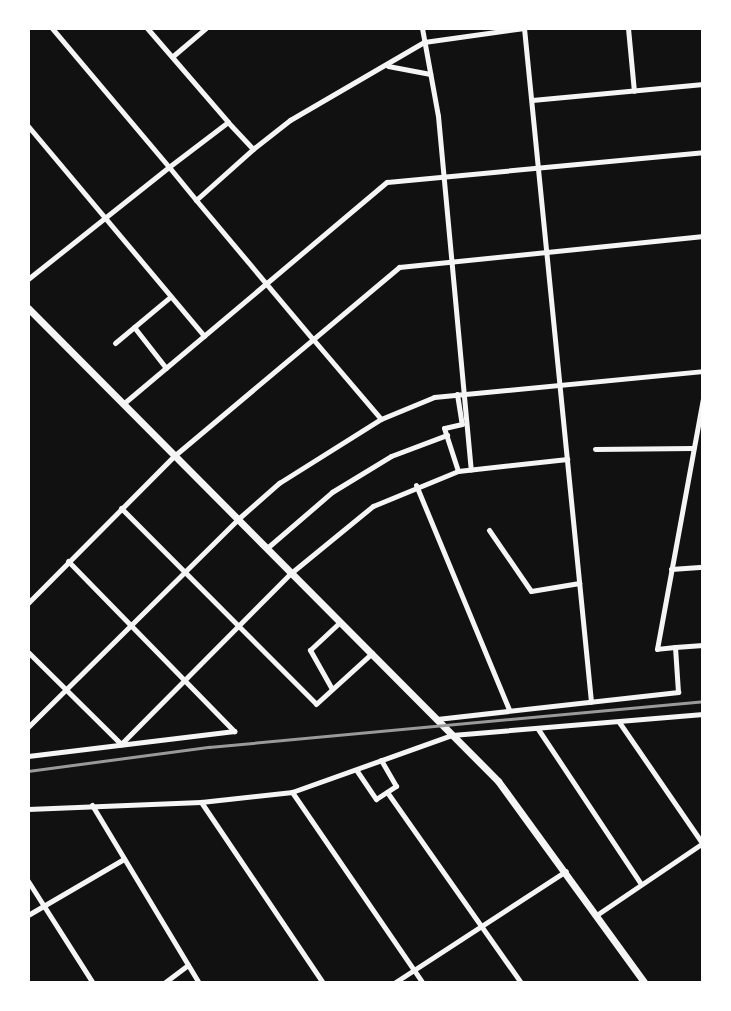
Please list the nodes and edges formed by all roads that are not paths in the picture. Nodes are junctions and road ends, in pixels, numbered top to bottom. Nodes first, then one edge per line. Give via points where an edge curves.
1 (52, 28) edge
2 (147, 28) edge
3 (206, 28) edge
4 (422, 28) edge
5 (524, 28) edge
6 (628, 28) edge
7 (424, 42) junction
8 (173, 56) junction
9 (388, 66) junction
10 (430, 74) junction
11 (703, 84) edge
12 (634, 90) junction
13 (532, 100) junction
14 (228, 122) junction
15 (28, 127) edge
16 (253, 149) junction
17 (703, 152) edge
18 (169, 167) junction
19 (539, 167) junction
20 (444, 176) junction
21 (196, 200) junction
22 (105, 218) junction
23 (703, 236) edge
24 (547, 251) junction
25 (452, 261) junction
26 (28, 279) edge
27 (266, 284) junction
28 (170, 297) junction
29 (28, 308) edge
30 (134, 327) junction
31 (204, 337) junction
32 (312, 338) junction
33 (115, 343) dead end
34 (166, 368) junction
35 (703, 371) edge
36 (561, 383) junction
37 (464, 393) junction
38 (457, 394) junction
39 (703, 399) edge
40 (123, 404) junction
41 (381, 419) junction
42 (447, 435) junction
43 (693, 448) junction
44 (595, 449) dead end
45 (174, 456) junction
46 (568, 459) junction
47 (471, 469) junction
48 (458, 471) junction
49 (416, 485) junction
50 (121, 508) junction
51 (238, 519) junction
52 (489, 530) dead end
53 (267, 548) junction
54 (68, 561) junction
55 (703, 567) edge
56 (671, 569) junction
57 (182, 572) junction
58 (291, 573) junction
59 (579, 583) junction
60 (28, 603) edge
61 (340, 622) junction
62 (131, 624) junction
63 (239, 627) junction
64 (703, 645) edge
65 (675, 648) junction
66 (28, 652) edge
67 (372, 653) junction
68 (184, 681) junction
69 (65, 688) junction
70 (332, 689) junction
71 (591, 702) junction
72 (509, 709) junction
73 (703, 714) edge
74 (440, 722) junction
75 (619, 722) junction
76 (28, 727) edge
77 (538, 729) junction
78 (452, 734) junction
79 (121, 744) junction
80 (28, 756) edge
81 (381, 760) junction
82 (357, 771) junction
83 (292, 792) junction
84 (387, 792) junction
85 (201, 802) junction
86 (92, 806) junction
87 (28, 809) edge
88 (703, 843) edge
89 (124, 859) junction
90 (565, 871) junction
91 (28, 881) edge
92 (641, 884) junction
93 (43, 905) junction
94 (598, 914) junction
95 (28, 915) edge
96 (480, 924) junction
97 (188, 965) junction
98 (414, 969) junction
99 (93, 983) edge
100 (164, 983) edge
101 (199, 983) edge
102 (323, 983) edge
103 (394, 983) edge
104 (423, 983) edge
105 (521, 983) edge
106 (645, 983) edge

1 - 18 street
2 - 8 street
3 - 8 street
4 - 7 street
5 - 7 street
5 - 13 street
6 - 12 street
7 - 9 street
7 - 10 street
8 - 14 street
9 - 10 street
9 - 16 street via 290,120
10 - 20 street
11 - 12 street
12 - 13 street
13 - 19 street
14 - 16 street
14 - 18 street
15 - 22 street
16 - 21 street
17 - 19 street
18 - 21 street
18 - 22 street
19 - 20 street
19 - 24 street
20 - 25 street
20 - 27 street via 387,181
21 - 27 street
22 - 26 street
22 - 28 street
23 - 24 street
24 - 25 street
24 - 36 street
25 - 32 street via 399,267
25 - 37 street
27 - 31 street
27 - 32 street
28 - 30 street
28 - 31 street
29 - 40 street
30 - 33 street
30 - 34 street
31 - 34 street
32 - 41 street
32 - 45 street
34 - 40 street
35 - 36 street
36 - 37 street
36 - 46 street
37 - 38 street
37 - 47 street
38 - 41 street via 434,397
38 - 42 street via 462,424 444,428
39 - 43 street
40 - 45 street
41 - 51 street via 279,484
42 - 48 street
42 - 53 street via 391,456 332,492
43 - 44 street
43 - 56 street
45 - 50 street
45 - 51 street
46 - 47 street
46 - 59 street
47 - 48 street
48 - 49 street
49 - 58 street via 373,506
49 - 72 street
50 - 54 street
50 - 57 street
51 - 53 street
51 - 57 street
52 - 59 street via 531,591
53 - 58 street
54 - 60 street
54 - 62 street
55 - 56 street
56 - 65 street via 657,649
57 - 62 street
57 - 63 street
58 - 61 street
58 - 63 street
59 - 71 street
61 - 67 street
61 - 70 street via 310,650
62 - 68 street
62 - 69 street
63 - 68 street
63 - 70 street via 316,704
64 - 65 street
65 - 71 street via 678,692
66 - 69 street
67 - 70 street
67 - 74 street
68 - 79 street
68 - 79 street via 234,731
69 - 76 street
69 - 79 street
71 - 72 street
72 - 74 street
73 - 75 street
74 - 78 street
75 - 77 street
75 - 88 street
77 - 78 street
77 - 92 street
78 - 81 street
78 - 90 street via 498,781
79 - 80 street
81 - 82 street
81 - 84 street via 396,786
82 - 83 street
82 - 84 street via 376,799
83 - 85 street
83 - 98 street
84 - 96 street
85 - 86 street
85 - 102 street
86 - 87 street
86 - 89 street
88 - 92 street
89 - 93 street
89 - 97 street
90 - 94 street
90 - 96 street
91 - 93 street
92 - 94 street
93 - 95 street
93 - 99 street
94 - 106 street
96 - 98 street
96 - 105 street
97 - 100 street
97 - 101 street
98 - 103 street
98 - 104 street

